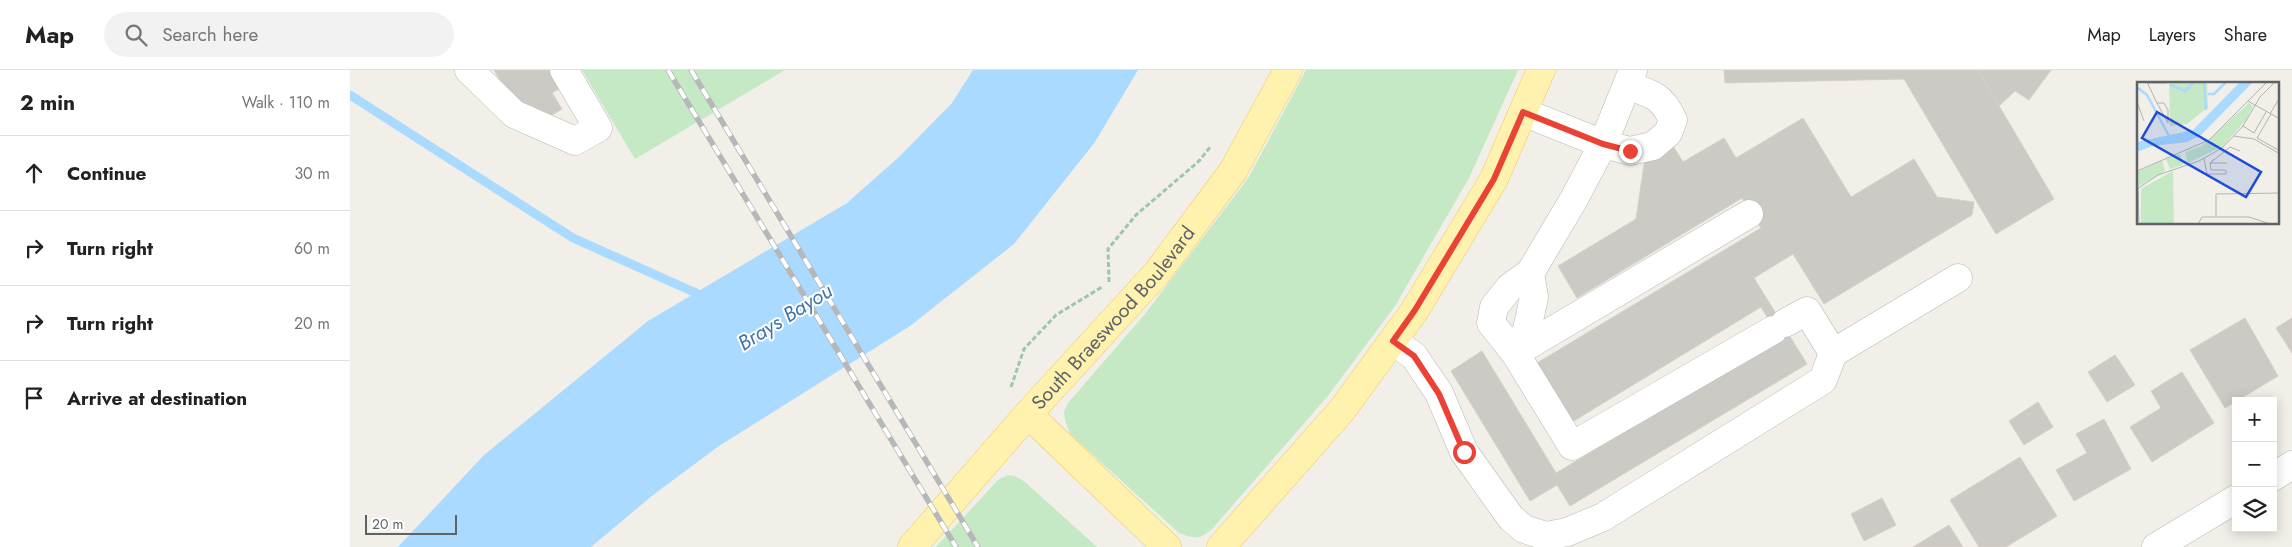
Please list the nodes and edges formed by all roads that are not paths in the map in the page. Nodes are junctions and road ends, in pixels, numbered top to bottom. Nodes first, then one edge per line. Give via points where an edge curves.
1 (469, 70) edge
2 (564, 70) edge
3 (1288, 70) edge
4 (1541, 70) edge
5 (1630, 78) edge
6 (1523, 112) junction
7 (1603, 144) junction
8 (1749, 214) dead end
9 (1530, 273) junction
10 (1958, 278) dead end
11 (1393, 341) junction
12 (1515, 353) junction
13 (1833, 353) junction
14 (1028, 414) junction
15 (2292, 465) edge
16 (2277, 474) edge
17 (2232, 501) edge
18 (912, 547) edge
19 (1167, 547) edge
20 (1222, 547) edge
21 (2156, 547) edge

1 - 2 street via 514,114 575,141 598,128
3 - 14 main road, South Braeswood Boulevard via 1232,171 1157,274
4 - 6 main road
5 - 7 street
5 - 7 street via 1665,104 1672,120 1668,134 1653,146 1640,150 1630,151
6 - 7 street
6 - 11 main road via 1494,179
7 - 9 street
8 - 12 street
9 - 12 street via 1534,297 1527,330
9 - 12 street via 1510,287 1494,306 1491,323
10 - 13 street
11 - 13 street via 1414,356 1439,394 1464,452 1511,518 1524,529 1546,536 1567,532 1603,517 1823,380
11 - 20 main road via 1342,410
12 - 13 street via 1572,446 1807,310
14 - 18 main road, South Braeswood Boulevard
14 - 19 main road
15 - 16 street
17 - 21 street

